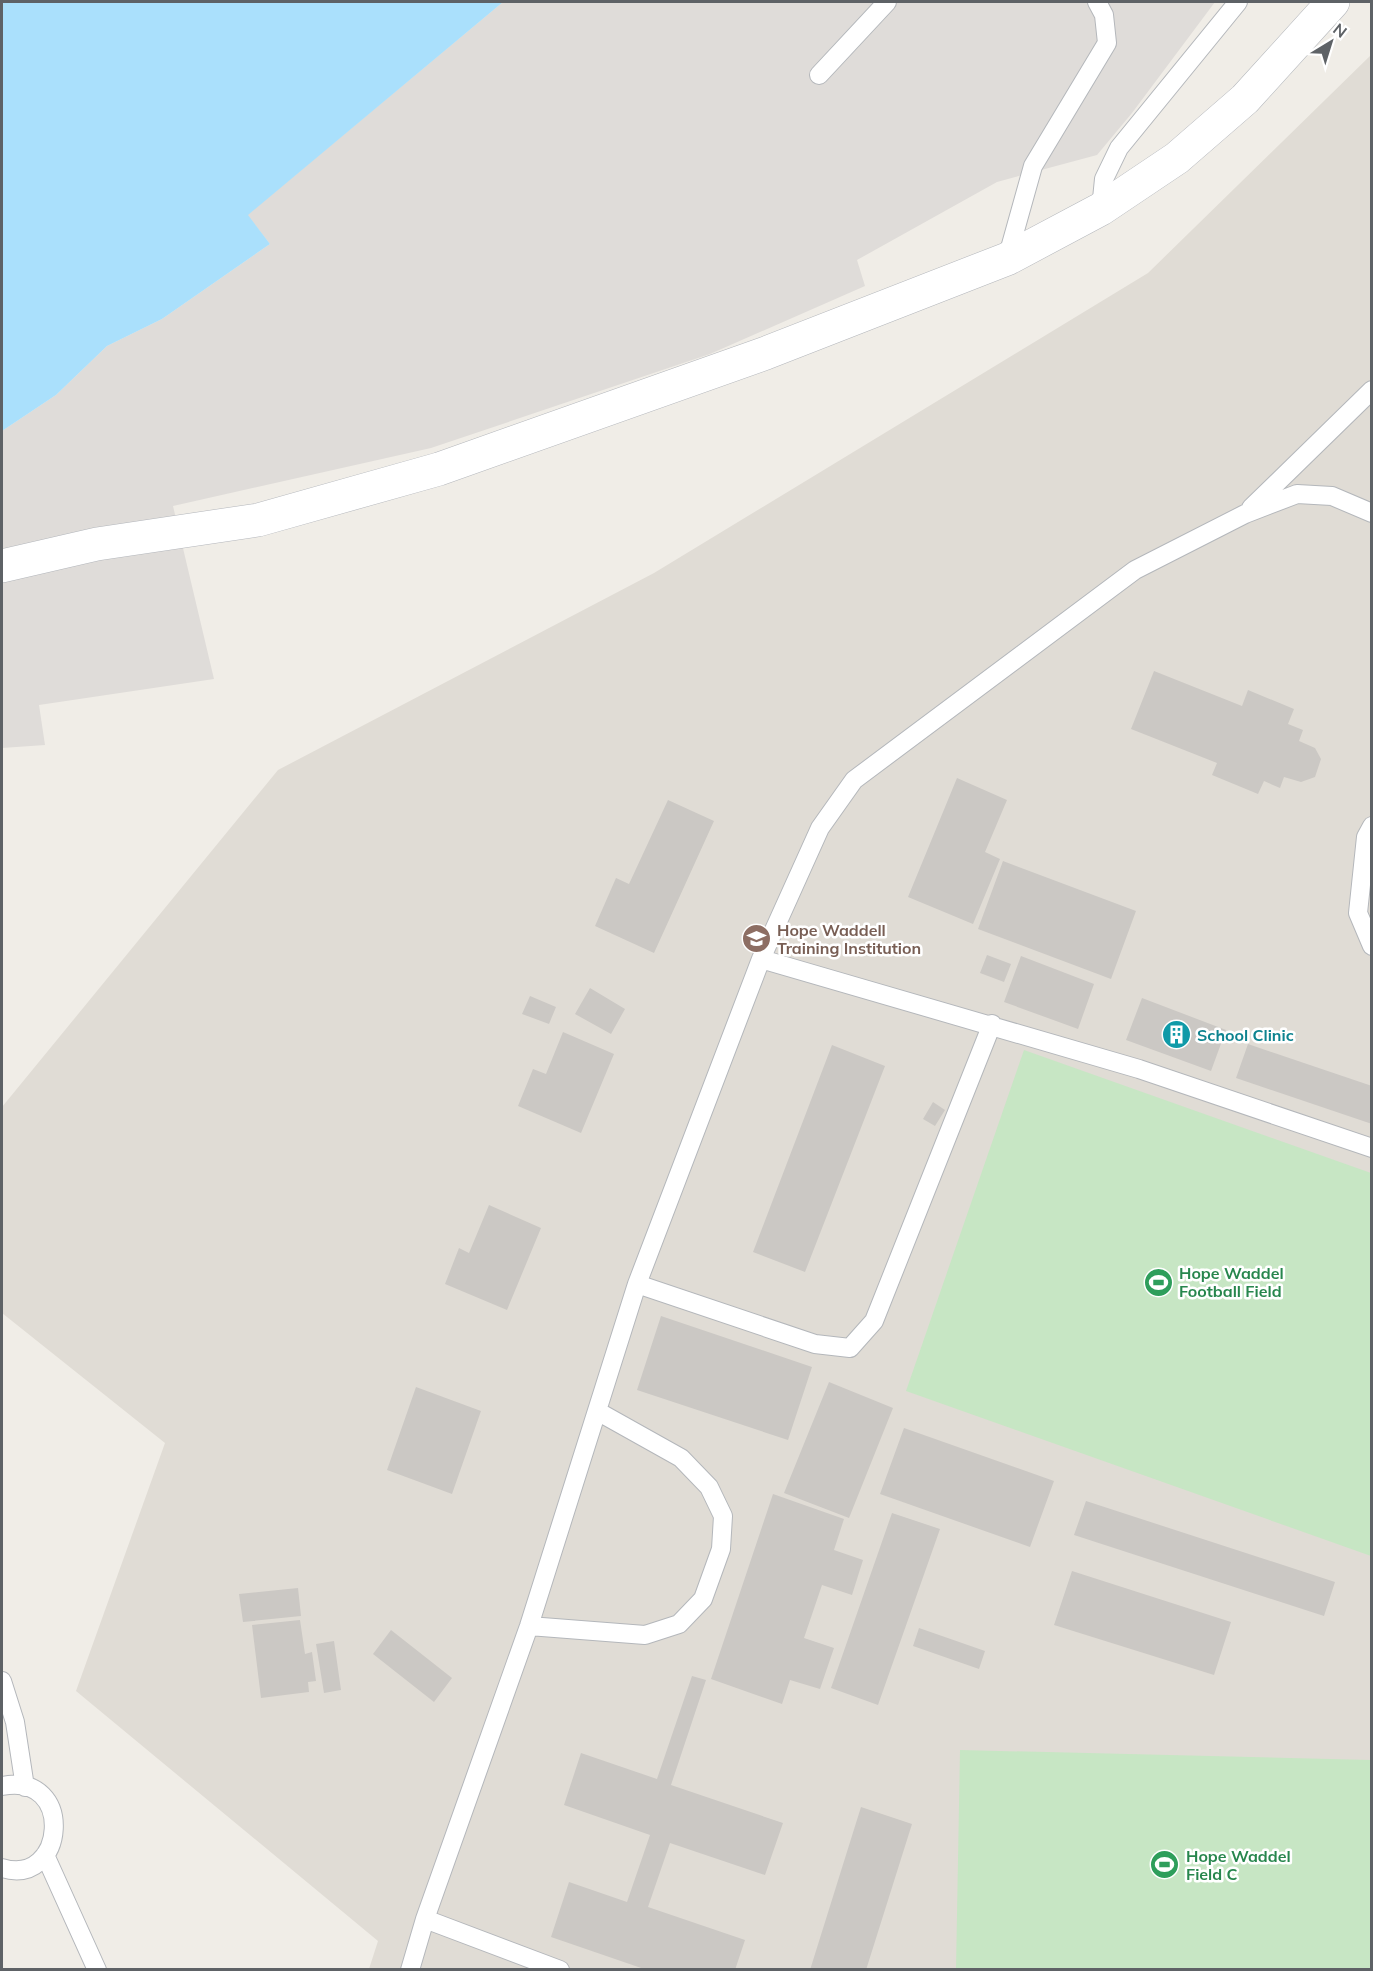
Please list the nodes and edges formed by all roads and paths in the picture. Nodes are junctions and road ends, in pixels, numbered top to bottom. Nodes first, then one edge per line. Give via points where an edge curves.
1 (887, 2) edge
2 (1097, 2) edge
3 (1238, 2) edge
4 (1333, 2) edge
5 (819, 75) dead end
6 (1101, 209) junction
7 (1007, 259) junction
8 (1371, 390) edge
9 (1371, 513) edge
10 (1245, 514) junction
11 (2, 566) edge
12 (1371, 826) edge
13 (1371, 946) edge
14 (760, 959) junction
15 (992, 1024) junction
16 (1371, 1148) edge
17 (637, 1284) junction
18 (597, 1411) junction
19 (529, 1626) junction
20 (2, 1681) edge
21 (2, 1786) edge
22 (25, 1787) junction
23 (45, 1855) junction
24 (2, 1868) edge
25 (425, 1919) junction
26 (97, 1970) edge
27 (410, 1970) edge
28 (560, 1970) edge

1 - 5 lane
2 - 7 lane via 1104,15 1107,43 1033,165
3 - 6 lane via 1119,148 1104,179
4 - 6 street via 1245,99 1177,158
6 - 7 street
7 - 11 street via 756,357 438,468 258,520 97,544
8 - 10 lane
9 - 10 lane via 1332,496 1297,494
10 - 14 lane via 1135,570 854,780 820,828
12 - 13 lane via 1366,837 1358,913
14 - 15 lane
14 - 17 lane
15 - 16 lane
15 - 17 lane via 874,1321 850,1348 815,1344
17 - 18 lane
18 - 19 lane
18 - 19 lane via 681,1458 709,1488 723,1516 720,1549 703,1599 679,1624 645,1635
19 - 25 lane
20 - 22 lane via 15,1722
21 - 22 lane
22 - 23 lane via 43,1797 54,1816 52,1843
23 - 24 lane via 20,1869
23 - 26 lane
25 - 27 lane
25 - 28 lane

